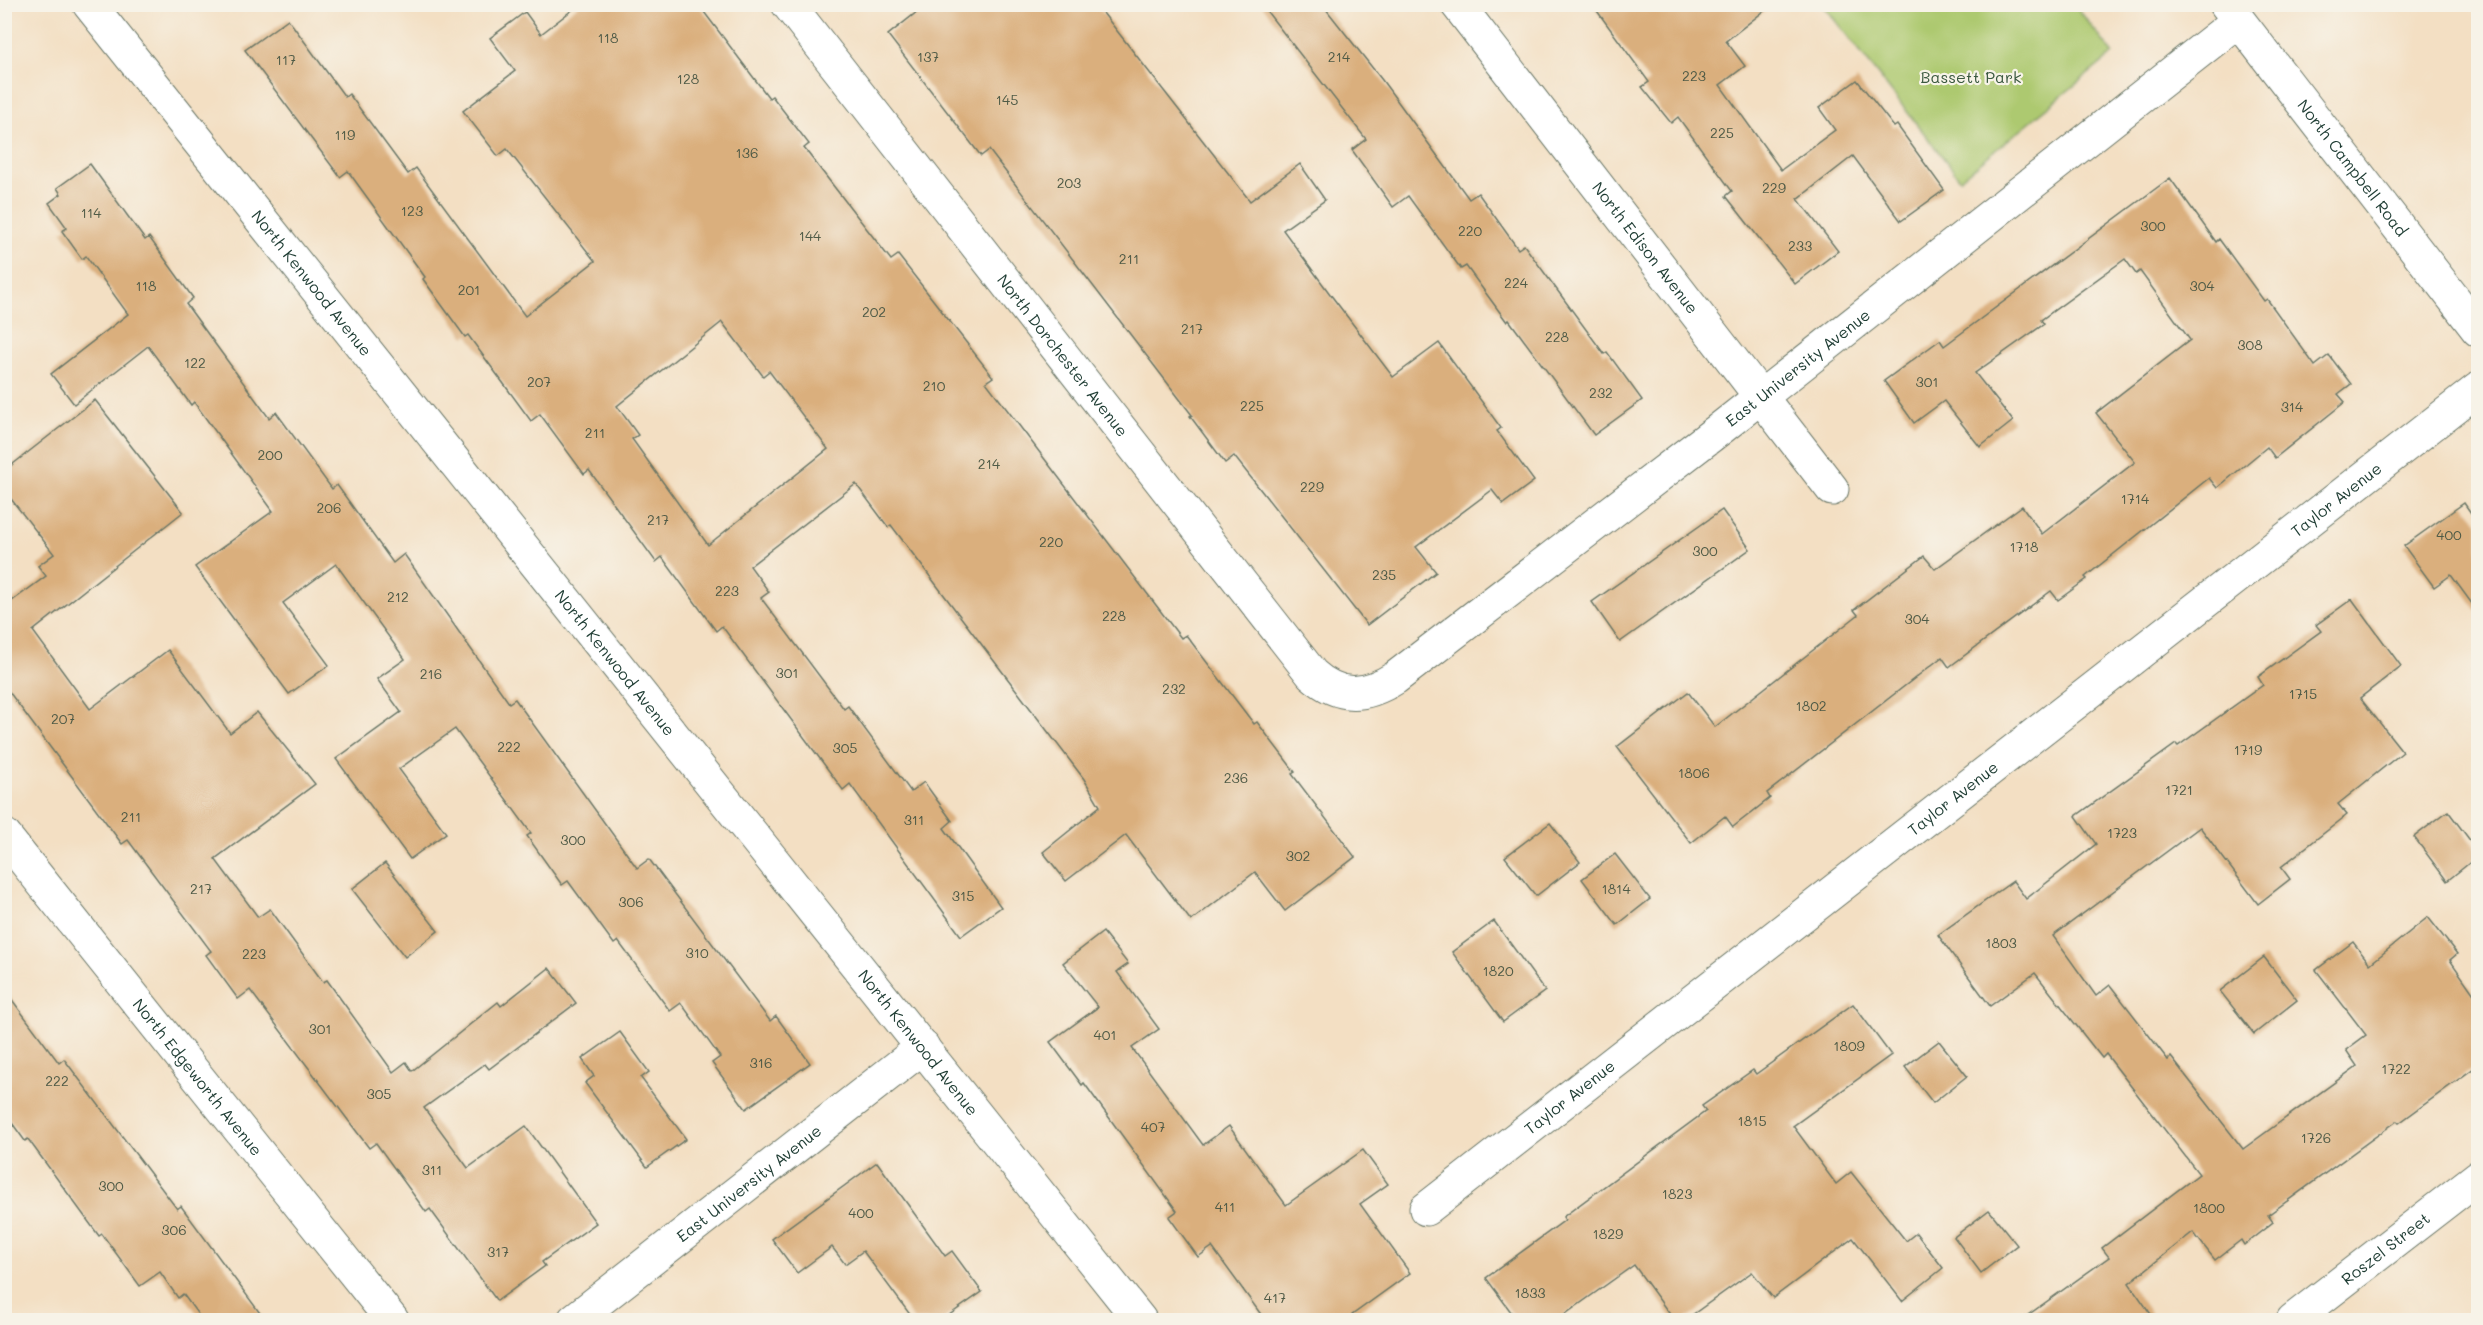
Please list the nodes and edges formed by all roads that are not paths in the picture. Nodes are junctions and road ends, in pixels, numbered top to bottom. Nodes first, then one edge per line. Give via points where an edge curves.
1 (89, 4) edge
2 (788, 4) edge
3 (1457, 4) edge
4 (2232, 13) edge
5 (2478, 330) edge
6 (2478, 389) edge
7 (1762, 395) junction
8 (1832, 489) dead end
9 (1347, 693) joint
10 (4, 835) edge
11 (923, 1047) junction
12 (2478, 1177) edge
13 (1426, 1209) dead end
14 (392, 1320) edge
15 (574, 1320) edge
16 (1140, 1320) edge
17 (2293, 1320) edge

1 - 11 street, North Kenwood Avenue
2 - 9 street, North Dorchester Avenue via 1312,674 1324,685
3 - 7 street, North Edison Avenue
4 - 5 street, North Campbell Road
4 - 7 street, East University Avenue
6 - 13 street, Taylor Avenue
7 - 8 street, North Edison Avenue
7 - 9 street, East University Avenue via 1395,678 1379,688
10 - 14 street, North Edgeworth Avenue
11 - 15 street, East University Avenue
11 - 16 street, North Kenwood Avenue
12 - 17 street, Roszel Street

